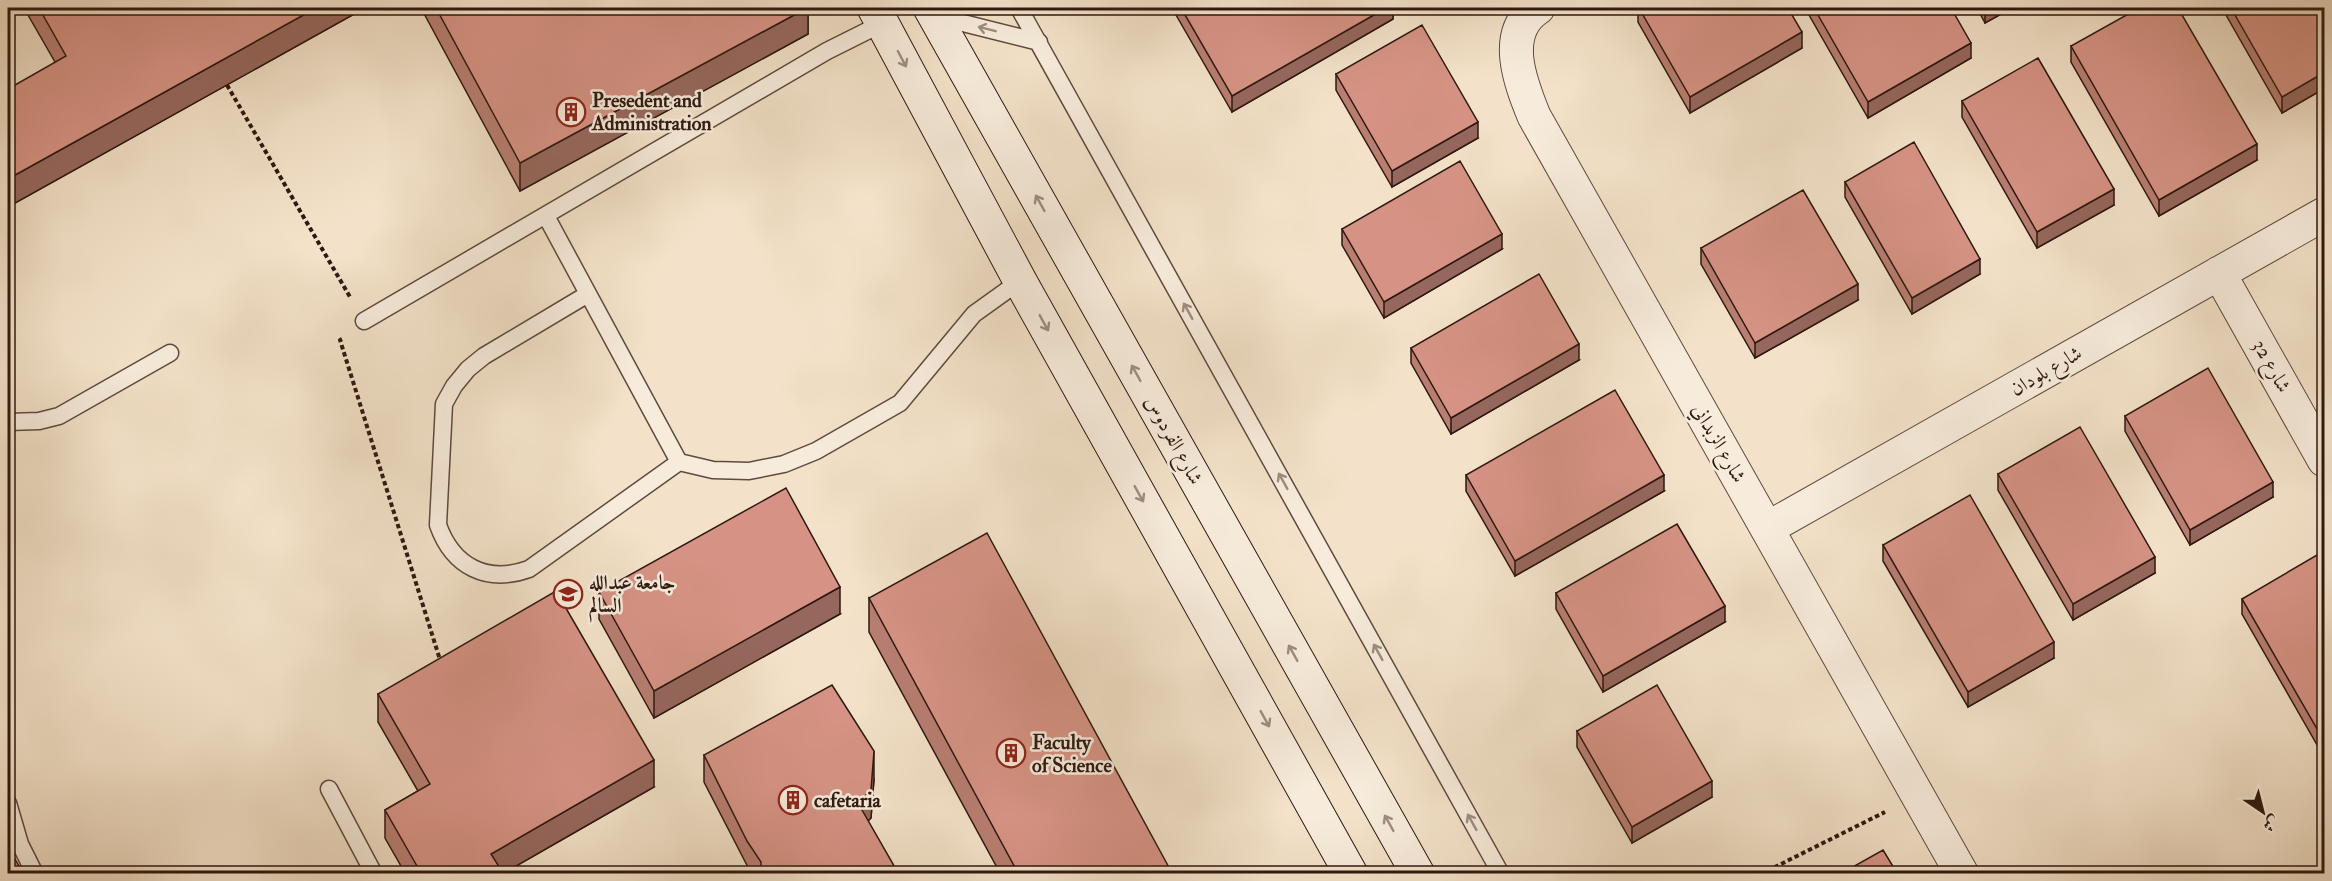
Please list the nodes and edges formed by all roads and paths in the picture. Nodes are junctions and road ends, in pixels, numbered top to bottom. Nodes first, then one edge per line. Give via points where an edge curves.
1 (1018, 8) edge
2 (1538, 8) edge
3 (933, 12) edge
4 (878, 15) edge
5 (1039, 42) junction
6 (227, 85) edge
7 (2325, 214) edge
8 (546, 216) junction
9 (2219, 273) junction
10 (1020, 281) junction
11 (588, 294) junction
12 (364, 321) junction
13 (170, 353) dead end
14 (8, 422) edge
15 (2325, 460) edge
16 (679, 462) junction
17 (1768, 528) junction
18 (444, 669) edge
19 (329, 789) dead end
20 (1918, 796) junction
21 (8, 803) edge
22 (35, 873) edge
23 (374, 873) edge
24 (1351, 873) edge
25 (1418, 873) edge
26 (1501, 873) edge
27 (1761, 873) edge
28 (1962, 873) edge

1 - 5 lane
2 - 17 street, شارع الزبداني via 1524,23 1517,47 1518,74 1534,116
5 -> 3 lane
25 -> 3 street, شارع الفردوس
4 - 8 lane via 827,51
4 -> 10 street
26 -> 5 lane
6 - 12 path
7 - 9 street, شارع بلودان
8 - 11 lane
8 - 12 lane
9 - 15 street, شارع 32
9 - 17 street, شارع بلودان
10 - 16 lane via 974,314 900,403 816,451 784,464 749,471 713,470
10 -> 24 street
11 - 16 lane
11 - 16 lane via 484,356 454,386 444,404 438,525 443,538 450,550 473,568 494,574 516,574 529,569
12 - 18 path via 340,340
13 - 14 lane via 59,416 18,424
17 - 20 street, شارع الزبداني
19 - 23 lane
20 - 27 path
20 - 28 street, شارع الزبداني
21 - 22 lane via 20,844

